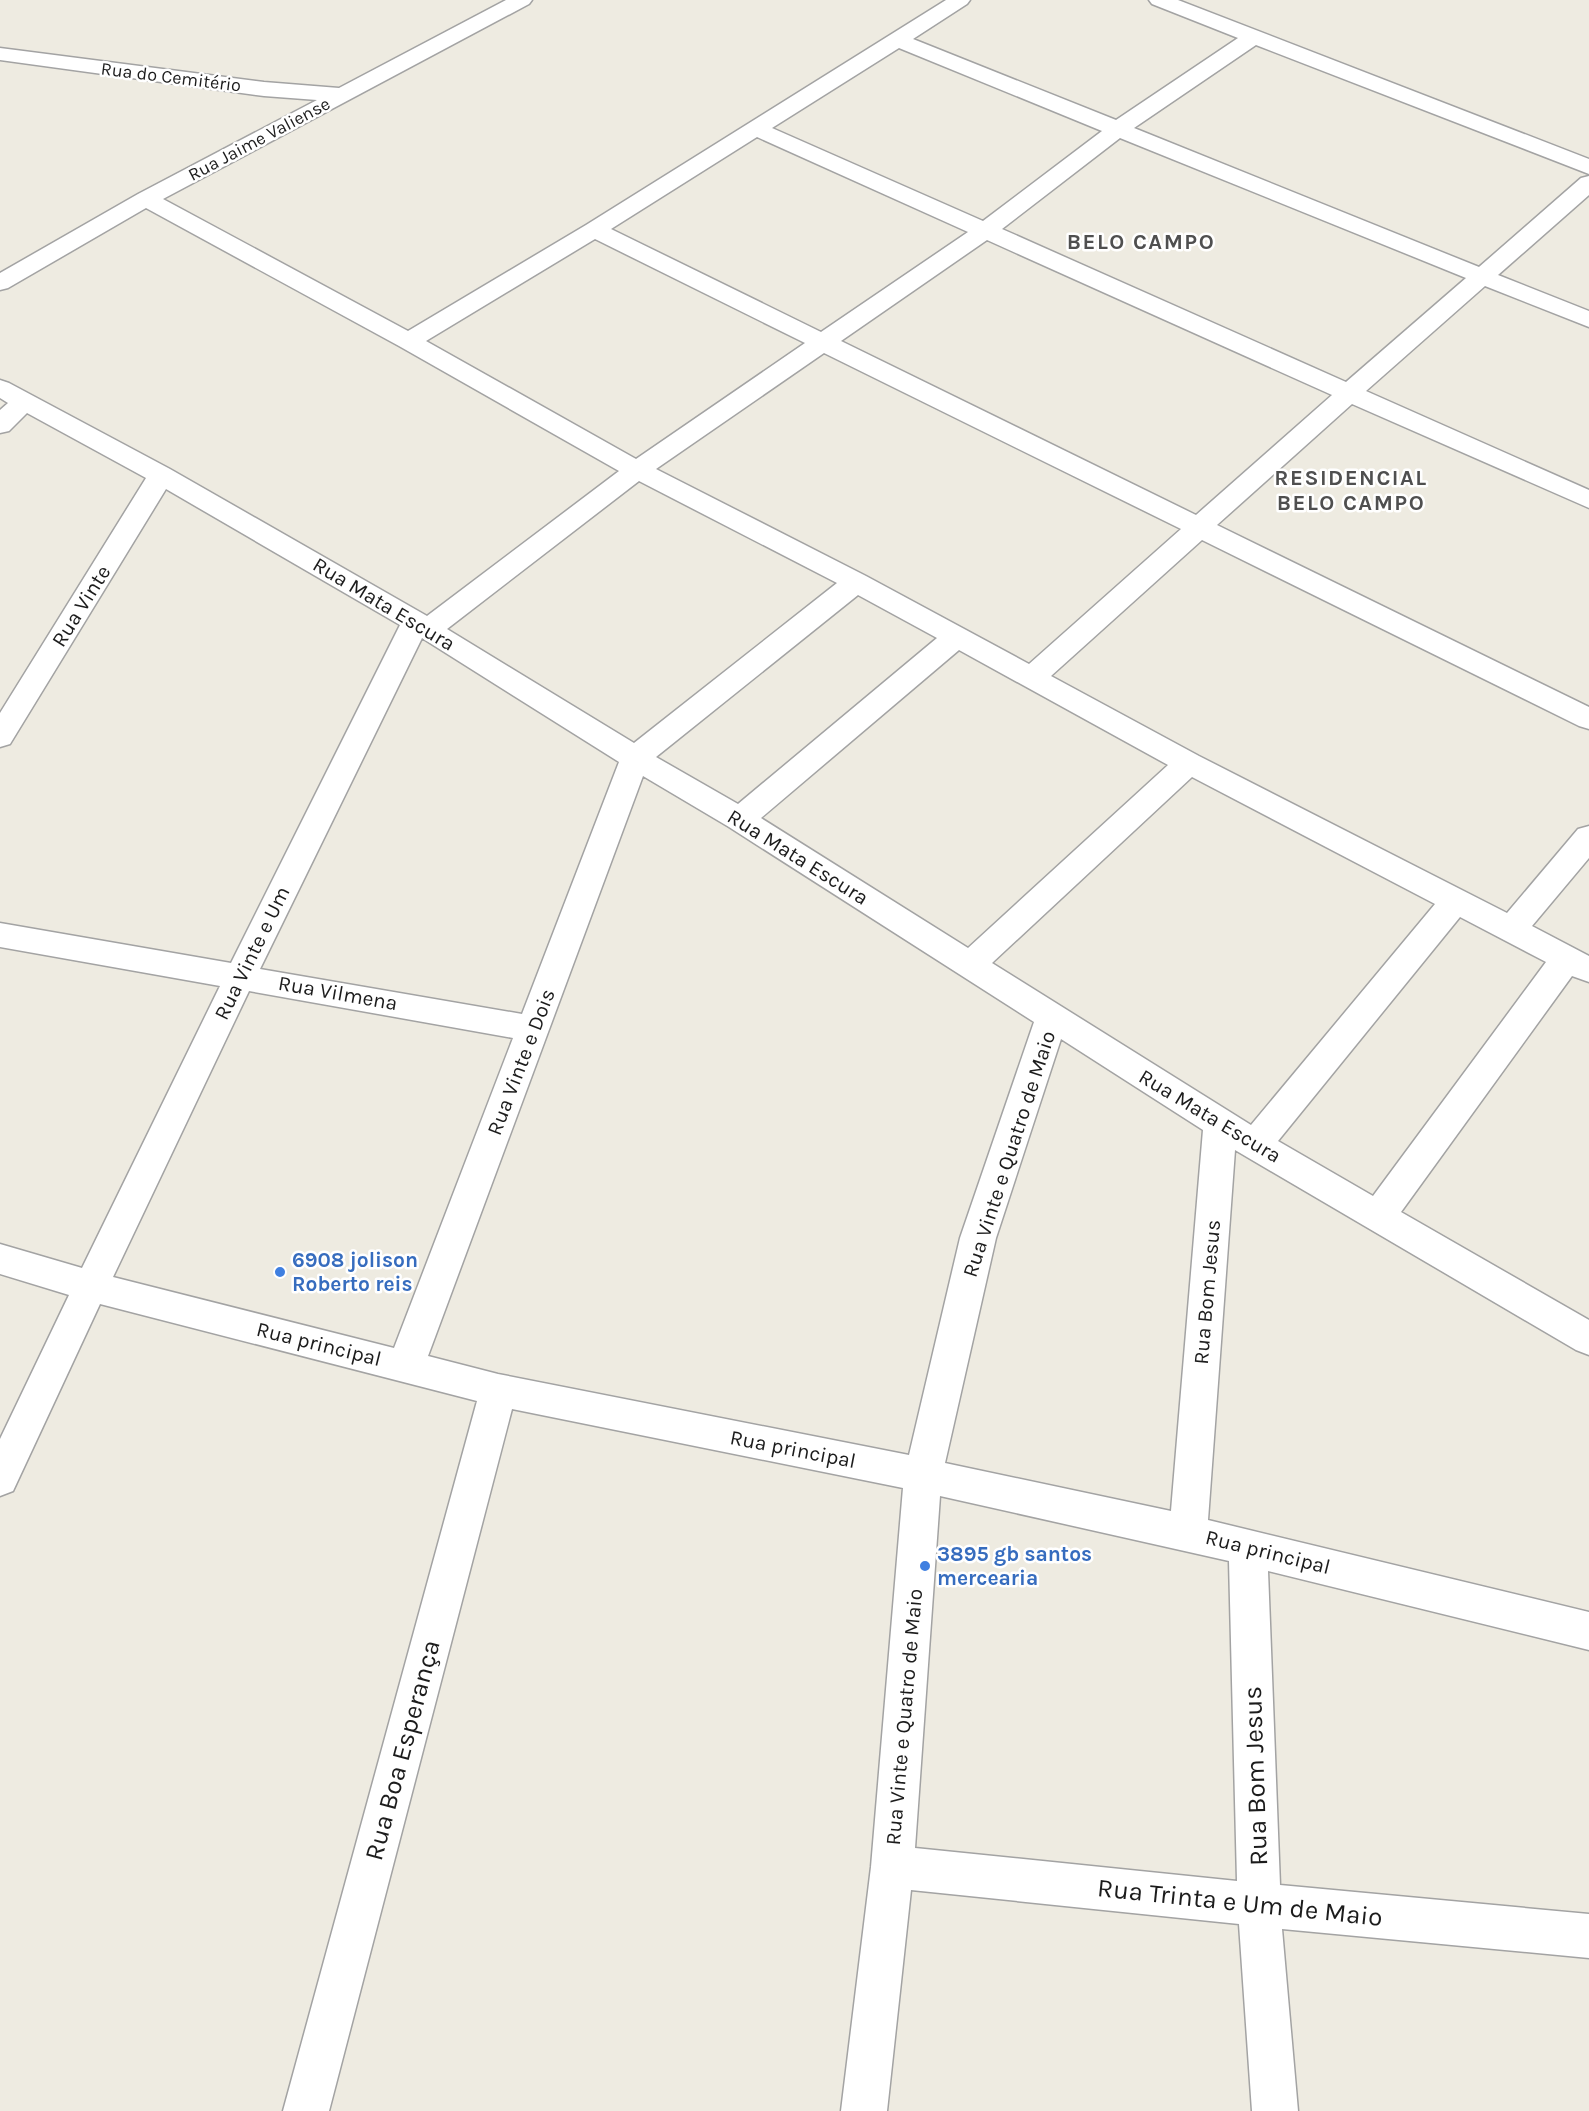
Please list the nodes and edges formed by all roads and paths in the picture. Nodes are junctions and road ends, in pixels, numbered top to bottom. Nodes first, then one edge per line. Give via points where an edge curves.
1 (522, 0) edge
2 (960, 0) edge
3 (1160, 0) edge
4 (1253, 37) junction
5 (898, 40) junction
6 (6, 56) edge
7 (0, 76) edge
8 (343, 95) junction
9 (755, 128) junction
10 (1118, 129) junction
11 (1589, 167) edge
12 (1589, 183) edge
13 (146, 199) junction
14 (594, 230) junction
15 (986, 231) junction
16 (1483, 277) junction
17 (0, 284) edge
18 (1589, 320) edge
19 (408, 341) junction
20 (824, 343) junction
21 (1349, 393) junction
22 (12, 395) edge
23 (0, 425) edge
24 (637, 470) junction
25 (161, 475) junction
26 (1589, 500) edge
27 (1200, 528) junction
28 (856, 582) junction
29 (422, 625) junction
30 (957, 636) junction
31 (1032, 677) junction
32 (1589, 719) edge
33 (0, 737) edge
34 (635, 758) junction
35 (1189, 763) junction
36 (740, 819) junction
37 (1589, 837) edge
38 (1456, 901) junction
39 (1512, 929) junction
40 (0, 935) edge
41 (1578, 964) edge
42 (969, 966) junction
43 (241, 975) junction
44 (1052, 1017) junction
45 (534, 1029) junction
46 (1220, 1124) junction
47 (1255, 1144) junction
48 (1378, 1216) junction
49 (0, 1259) edge
50 (90, 1286) junction
51 (1589, 1339) edge
52 (406, 1365) junction
53 (498, 1390) junction
54 (923, 1475) junction
55 (0, 1479) edge
56 (1188, 1533) junction
57 (1248, 1548) junction
58 (1589, 1631) edge
59 (892, 1867) junction
60 (1259, 1905) junction
61 (1589, 1936) edge
62 (306, 2111) edge
63 (864, 2111) edge
64 (1275, 2111) edge

1 - 8 street, Rua Jaime Valiense
2 - 5 street
3 - 4 street
4 - 10 street
4 - 11 street
5 - 9 street
5 - 10 street
6 - 7 street
6 - 8 street, Rua do Cemitério via 264,89
8 - 13 street, Rua Jaime Valiense
9 - 14 street
9 - 15 street
10 - 15 street
10 - 16 street
12 - 16 street
13 - 17 street, Rua Jaime Valiense
13 - 19 street
14 - 19 street
14 - 20 street
15 - 20 street
15 - 21 street
16 - 18 street
16 - 21 street
19 - 24 street
20 - 24 street
20 - 27 street
21 - 26 street
21 - 27 street
22 - 23 street
22 - 25 street, Rua Mata Escura
24 - 28 street
24 - 29 street
25 - 29 street, Rua Mata Escura
25 - 33 street, Rua Vinte
27 - 31 street
27 - 32 street
28 - 30 street
28 - 34 street
29 - 34 street, Rua Mata Escura
29 - 43 street, Rua Vinte e Um
30 - 31 street
30 - 36 street
31 - 35 street
34 - 36 street, Rua Mata Escura
34 - 45 street, Rua Vinte e Dois
35 - 38 street
35 - 42 street
36 - 42 street, Rua Mata Escura
37 - 39 street
38 - 39 street
38 - 47 street
39 - 41 street
40 - 43 street, Rua Vilmena
41 - 48 street
42 - 44 street, Rua Mata Escura
43 - 45 street, Rua Vilmena
43 - 50 street, Rua Vinte e Um
44 - 46 street, Rua Mata Escura
44 - 54 street, Rua Vinte e Quatro de Maio via 978,1238
45 - 52 street, Rua Vinte e Dois
46 - 47 street, Rua Mata Escura
46 - 56 street, Rua Bom Jesus
47 - 48 street, Rua Mata Escura
48 - 51 street, Rua Mata Escura
49 - 50 street, Rua principal
50 - 52 street, Rua principal
50 - 55 street, Rua Vinte e Um
52 - 53 street, Rua principal
53 - 54 street, Rua principal
53 - 62 street, Rua Boa Esperança
54 - 56 street, Rua principal
54 - 59 street, Rua Vinte e Quatro de Maio
56 - 57 street, Rua principal
57 - 58 street, Rua principal
57 - 60 street, Rua Bom Jesus
59 - 60 street, Rua Trinta e Um de Maio
59 - 63 street, Rua Vinte e Quatro de Maio
60 - 61 street, Rua Trinta e Um de Maio
60 - 64 street, Rua Bom Jesus

